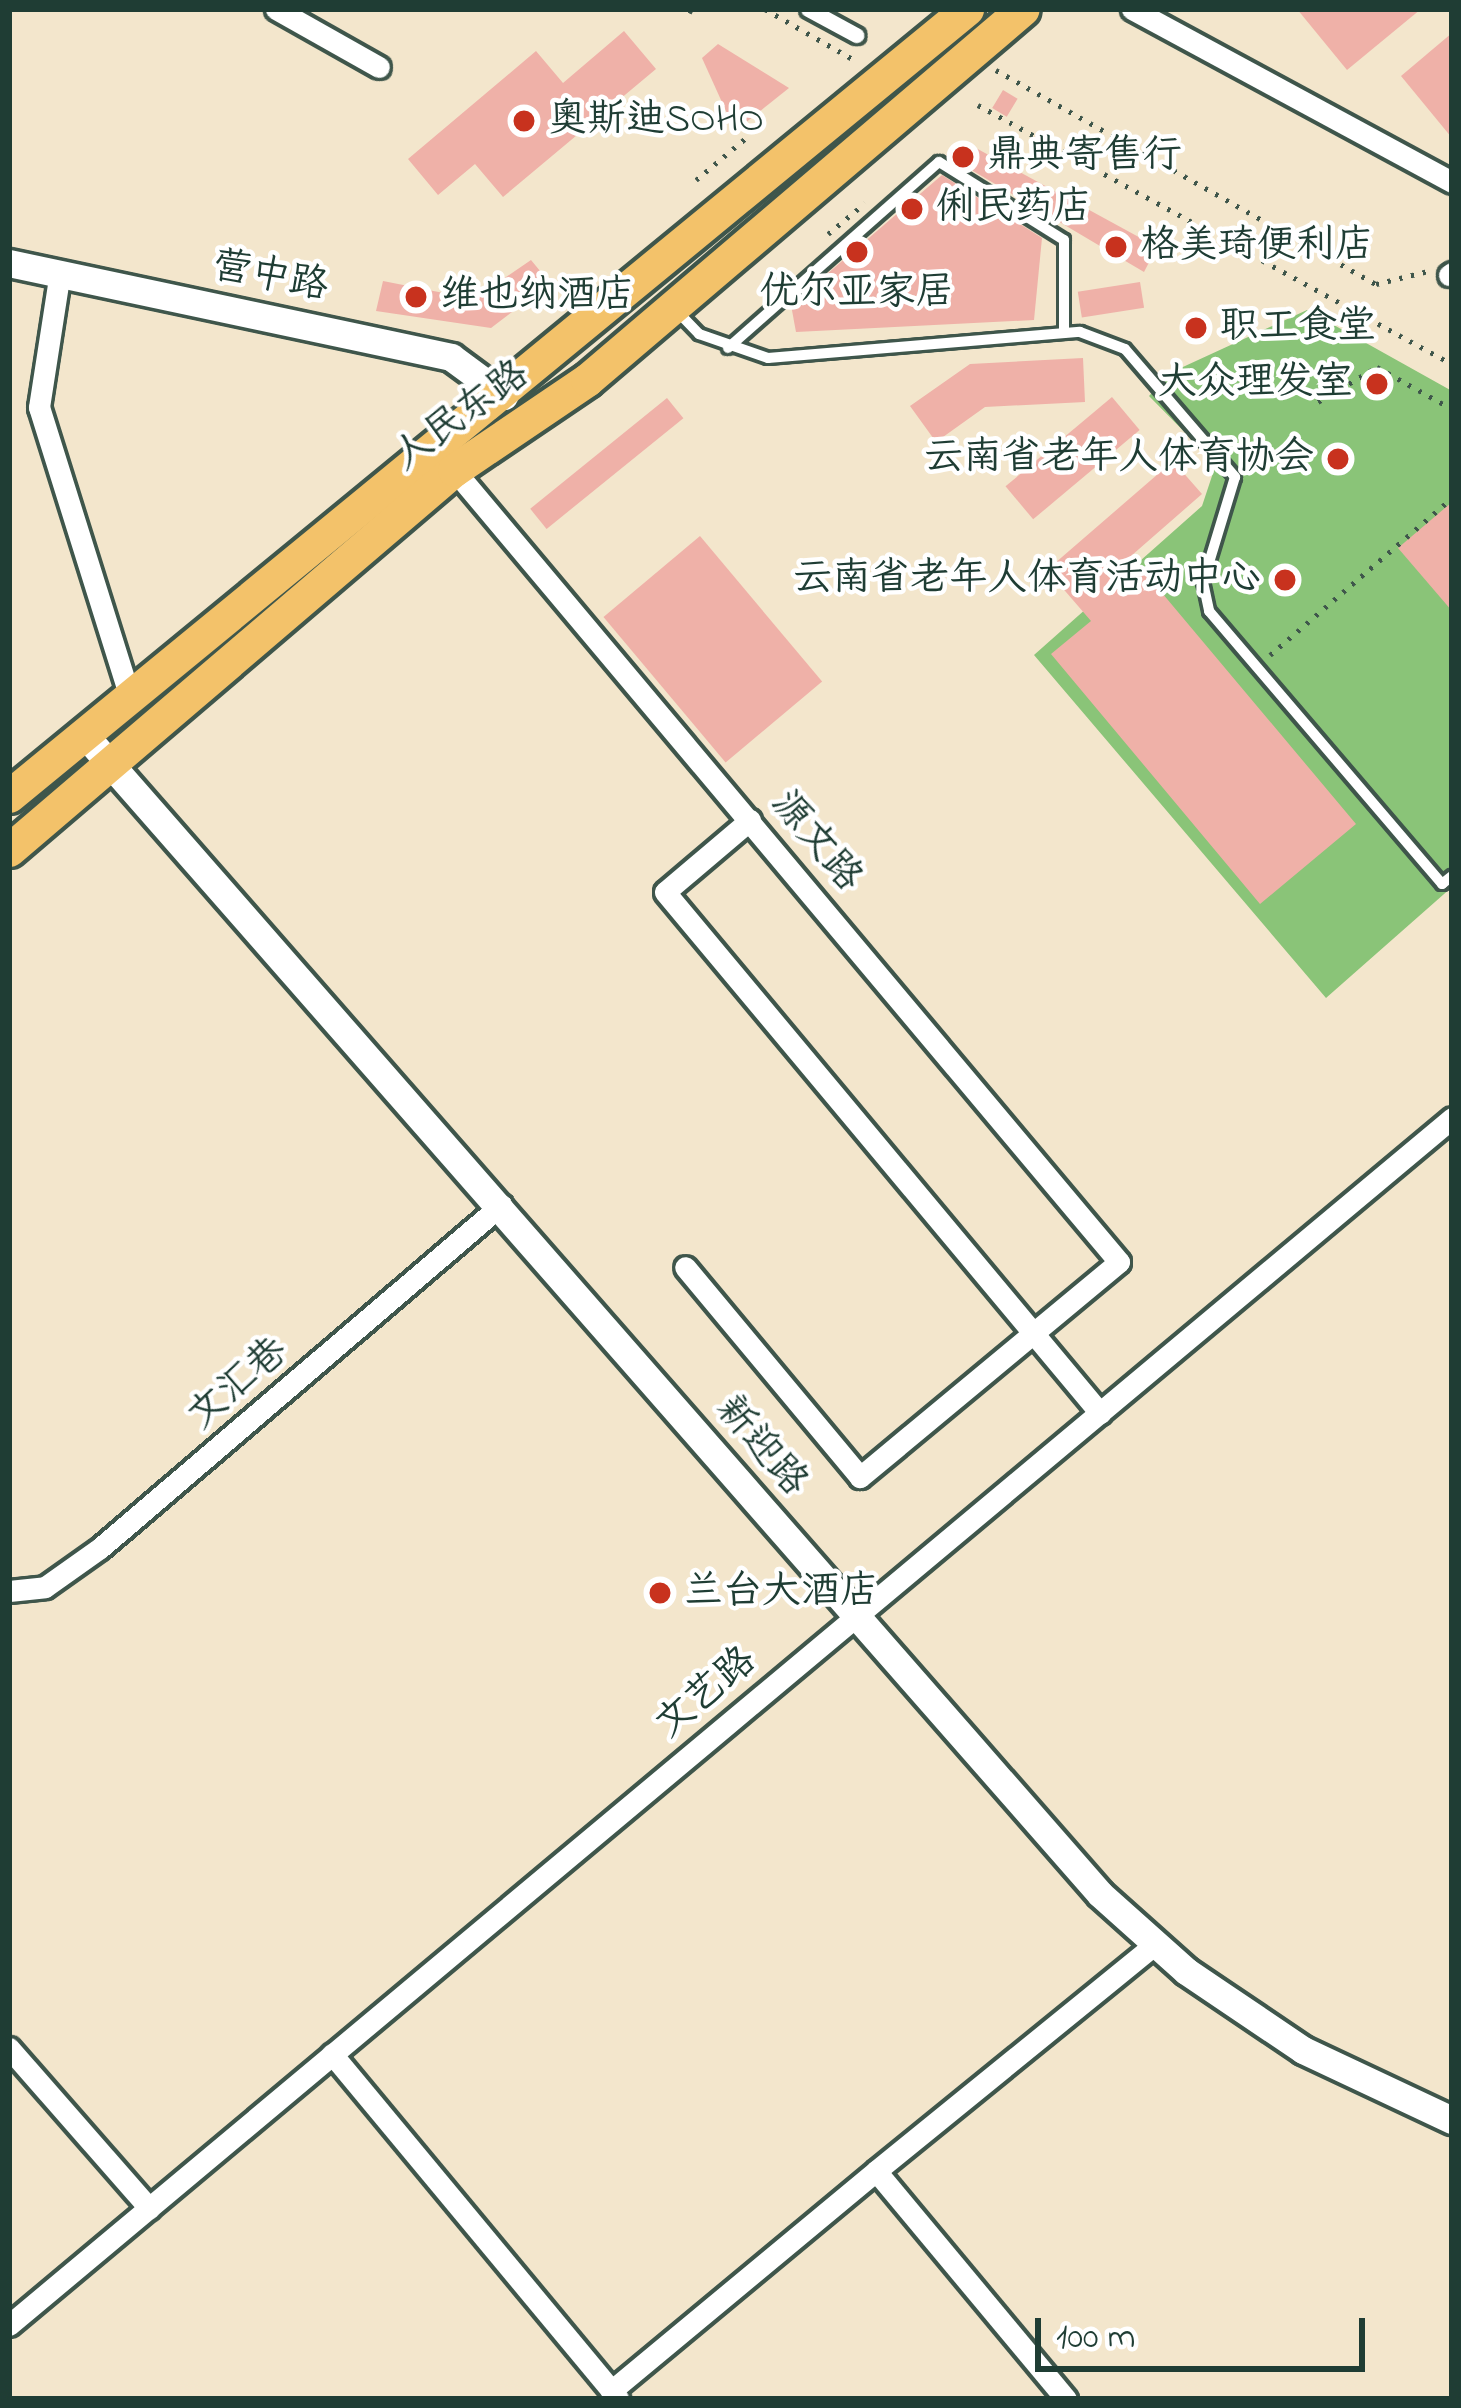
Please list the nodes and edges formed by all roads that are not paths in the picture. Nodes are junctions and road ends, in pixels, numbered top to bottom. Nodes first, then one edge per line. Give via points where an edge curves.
1 (276, 9) edge
2 (808, 9) edge
3 (967, 9) edge
4 (1023, 9) edge
5 (1132, 9) edge
6 (856, 35) dead end
7 (379, 67) dead end
8 (1452, 182) edge
9 (9, 263) edge
10 (58, 278) junction
11 (672, 306) junction
12 (1064, 334) junction
13 (728, 348) junction
14 (504, 396) junction
15 (454, 470) junction
16 (129, 695) junction
17 (83, 733) junction
18 (111, 768) junction
19 (9, 796) edge
20 (750, 820) junction
21 (9, 850) edge
22 (1452, 876) edge
23 (1452, 1118) edge
24 (501, 1204) junction
25 (685, 1267) dead end
26 (1033, 1334) junction
27 (1100, 1412) junction
28 (9, 1591) edge
29 (853, 1619) junction
30 (1154, 1945) junction
31 (9, 2048) edge
32 (332, 2054) junction
33 (1452, 2120) edge
34 (876, 2170) junction
35 (148, 2208) junction
36 (9, 2324) edge
37 (614, 2395) edge
38 (1066, 2399) edge

1 - 7 street
2 - 6 street
3 - 14 main road, 人民东路
4 - 11 main road, 人民东路
5 - 8 street
9 - 10 street, 营中路
10 - 14 street, 营中路 via 452,357
10 - 16 street via 39,407
11 - 13 lane
11 - 15 main road, 人民东路
12 - 13 lane via 802,358
12 - 13 lane via 1064,240 939,162
12 - 22 lane via 1125,349 1229,465 1235,491 1203,595 1442,884
14 - 16 main road, 人民东路 via 376,486
15 - 18 main road, 人民东路
15 - 20 street, 源文路
16 - 17 main road, 人民东路
17 - 18 street, 新迎路
17 - 19 main road, 人民东路
18 - 21 main road, 人民东路
18 - 24 street, 新迎路
20 - 26 street via 665,892
20 - 26 street, 源文路 via 1119,1262
23 - 27 street, 文艺路
24 - 28 street, 文汇巷 via 100,1548 46,1587
24 - 29 street, 新迎路
25 - 26 street via 860,1477
26 - 27 street
27 - 29 street, 文艺路
29 - 30 street, 新迎路
29 - 32 street, 文艺路
30 - 33 street, 新迎路 via 1303,2050
30 - 34 street
31 - 35 street
32 - 35 street, 文艺路
32 - 37 street
34 - 37 street
34 - 38 street
35 - 36 street, 文艺路

